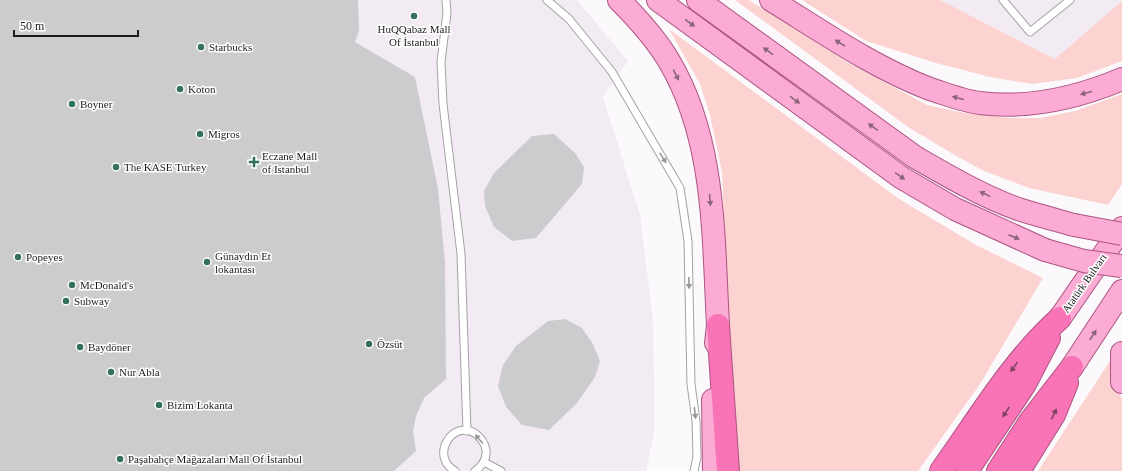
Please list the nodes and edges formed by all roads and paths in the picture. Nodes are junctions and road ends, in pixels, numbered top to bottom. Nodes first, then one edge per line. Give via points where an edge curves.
1 (446, 0) edge
2 (547, 0) edge
3 (619, 0) edge
4 (658, 0) edge
5 (698, 0) edge
6 (771, 0) edge
7 (1003, 0) edge
8 (1070, 0) edge
9 (1122, 78) edge
10 (1122, 228) edge
11 (1122, 234) edge
12 (1122, 266) edge
13 (1122, 291) edge
14 (1060, 318) junction
15 (718, 325) junction
16 (1122, 353) edge
17 (1072, 367) junction
18 (1122, 382) edge
19 (467, 431) junction
20 (484, 462) junction
21 (453, 471) edge
22 (475, 471) edge
23 (502, 471) edge
24 (694, 471) edge
25 (714, 471) edge
26 (728, 471) edge
27 (941, 471) edge
28 (967, 471) edge
29 (998, 471) edge
30 (1019, 471) edge

1 - 19 lane via 447,13 441,62 443,104 461,254
2 -> 24 lane via 569,19 608,67 680,188 688,241 697,457
3 -> 15 main road via 654,38 669,61 682,85 696,121 710,197
4 -> 12 main road, bridge via 902,178 955,209 1045,250
11 -> 5 main road, bridge via 1074,225 1018,208 950,177 915,156
9 -> 6 main road via 1095,90 1040,102 978,103 908,80 875,64
7 - 8 lane via 1030,32
10 - 14 main road, Atatürk Bulvarı
17 -> 13 main road
14 -> 27 highway via 1018,361
14 -> 28 highway via 1025,384
15 - 25 main road via 713,377
15 - 26 highway
16 - 18 main road
17 - 29 highway via 1031,420
30 -> 17 highway via 1054,416
20 -> 19 lane via 484,442 474,433
19 - 21 lane via 454,434 444,444 444,459
20 - 22 lane
20 - 23 lane

